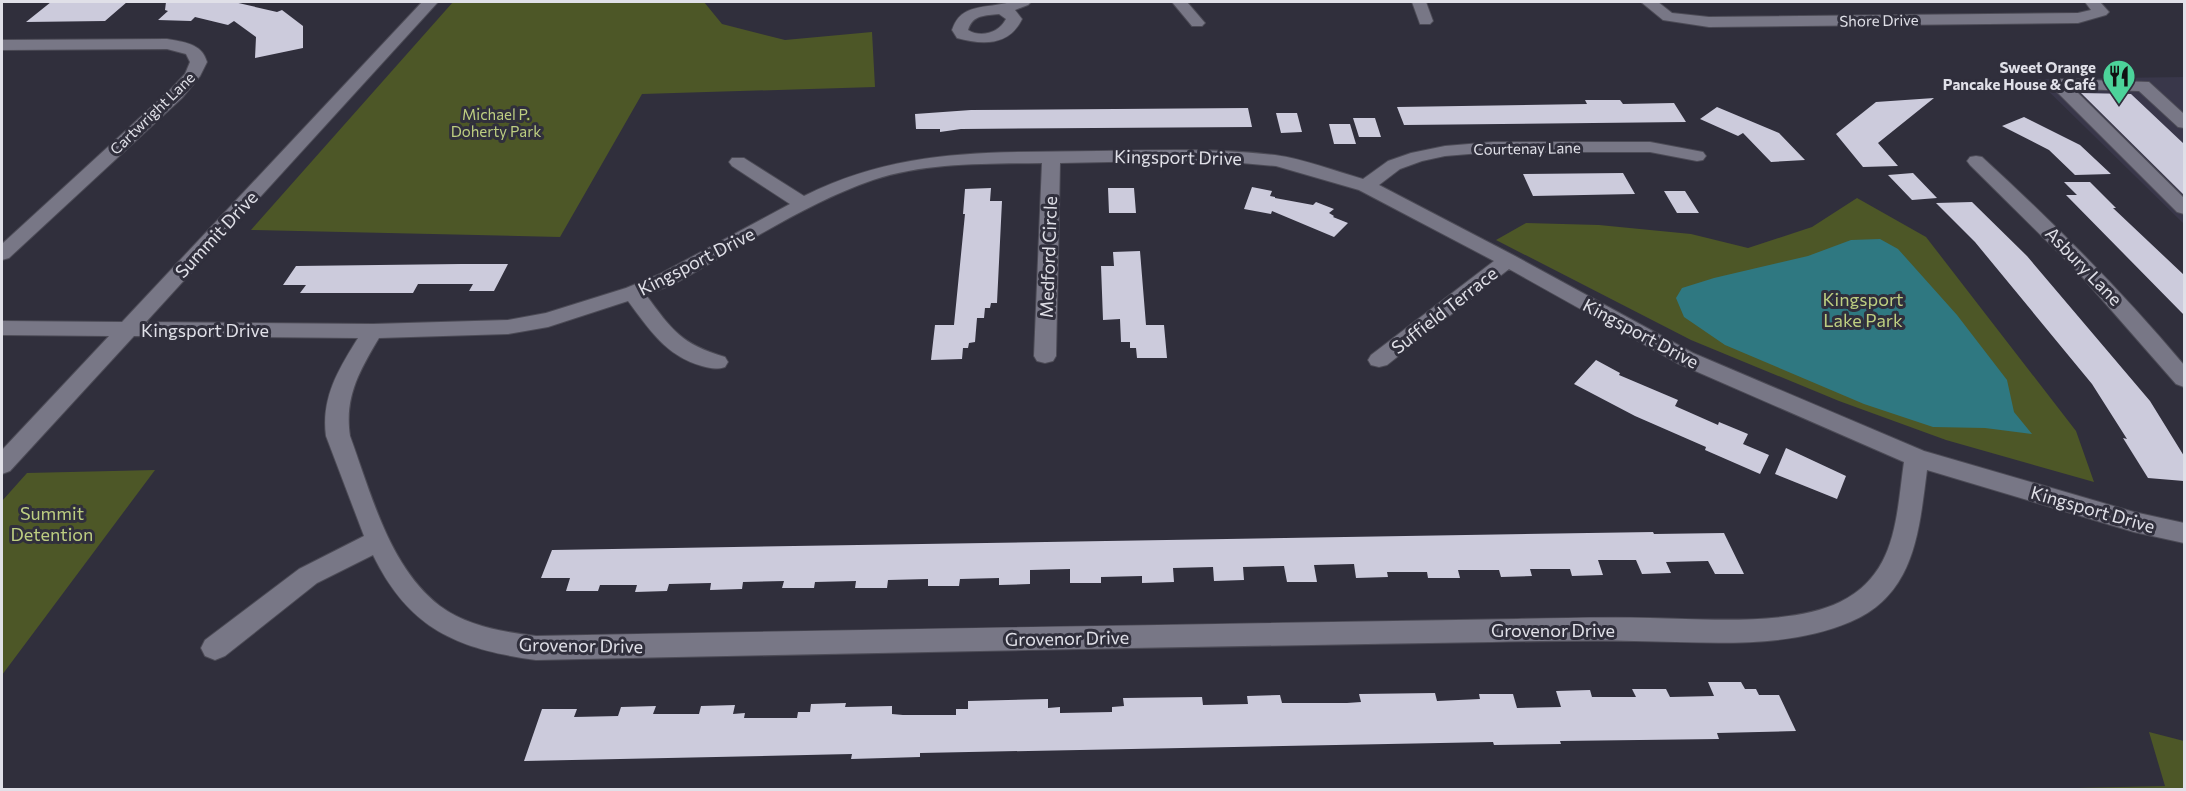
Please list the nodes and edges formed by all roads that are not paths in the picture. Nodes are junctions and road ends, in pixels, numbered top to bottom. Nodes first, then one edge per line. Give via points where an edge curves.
1 (430, 2) edge
2 (1023, 2) edge
3 (1179, 2) edge
4 (1419, 2) edge
5 (1649, 2) edge
6 (2092, 2) edge
7 (1883, 8) dead end
8 (1002, 9) dead end
9 (1895, 20) junction
10 (1425, 21) dead end
11 (1197, 23) dead end
12 (2, 45) edge
13 (2184, 123) edge
14 (1697, 156) dead end
15 (1051, 157) junction
16 (1976, 160) dead end
17 (738, 162) dead end
18 (1366, 186) junction
19 (802, 204) junction
20 (2184, 208) edge
21 (2, 254) edge
22 (1508, 261) junction
23 (633, 293) junction
24 (2, 328) edge
25 (128, 329) junction
26 (373, 331) junction
27 (1046, 356) dead end
28 (1379, 360) dead end
29 (717, 362) dead end
30 (2184, 379) edge
31 (1917, 458) junction
32 (2, 465) edge
33 (2184, 533) edge
34 (378, 540) junction
35 (215, 648) dead end

1 - 25 street, Summit Drive
2 - 8 street
3 - 11 street
4 - 10 street
5 - 9 street, Shore Drive via 1668,16 1709,22
6 - 9 street, Shore Drive via 2101,12 2078,18
7 - 9 street
12 - 21 street, Cartwright Lane via 167,44 191,49 199,60 192,78 176,94
13 - 20 street via 2143,86 2060,84
14 - 18 street, Courtenay Lane via 1650,147 1493,147 1445,151 1394,165
15 - 18 street, Kingsport Drive via 1245,157 1277,161
15 - 19 street, Kingsport Drive via 972,158 915,165 870,175
15 - 27 street, Medford Circle
16 - 30 street, Asbury Lane via 2069,250 2139,324
17 - 19 street
18 - 22 street, Kingsport Drive
19 - 23 street, Kingsport Drive via 697,263
22 - 28 street, Suffield Terrace
22 - 31 street, Kingsport Drive via 1685,358
23 - 26 street, Kingsport Drive via 548,320 508,327
23 - 29 street via 670,342 695,358
24 - 25 street, Kingsport Drive
25 - 26 street, Kingsport Drive
25 - 32 street, Summit Drive
26 - 34 street, Grovenor Drive via 345,377 334,419
31 - 33 street, Kingsport Drive
31 - 34 street, Grovenor Drive via 1902,553 1888,580 1865,602 1819,620 1741,629 1535,629 536,648 478,636 431,614 402,581
34 - 35 street via 308,576

